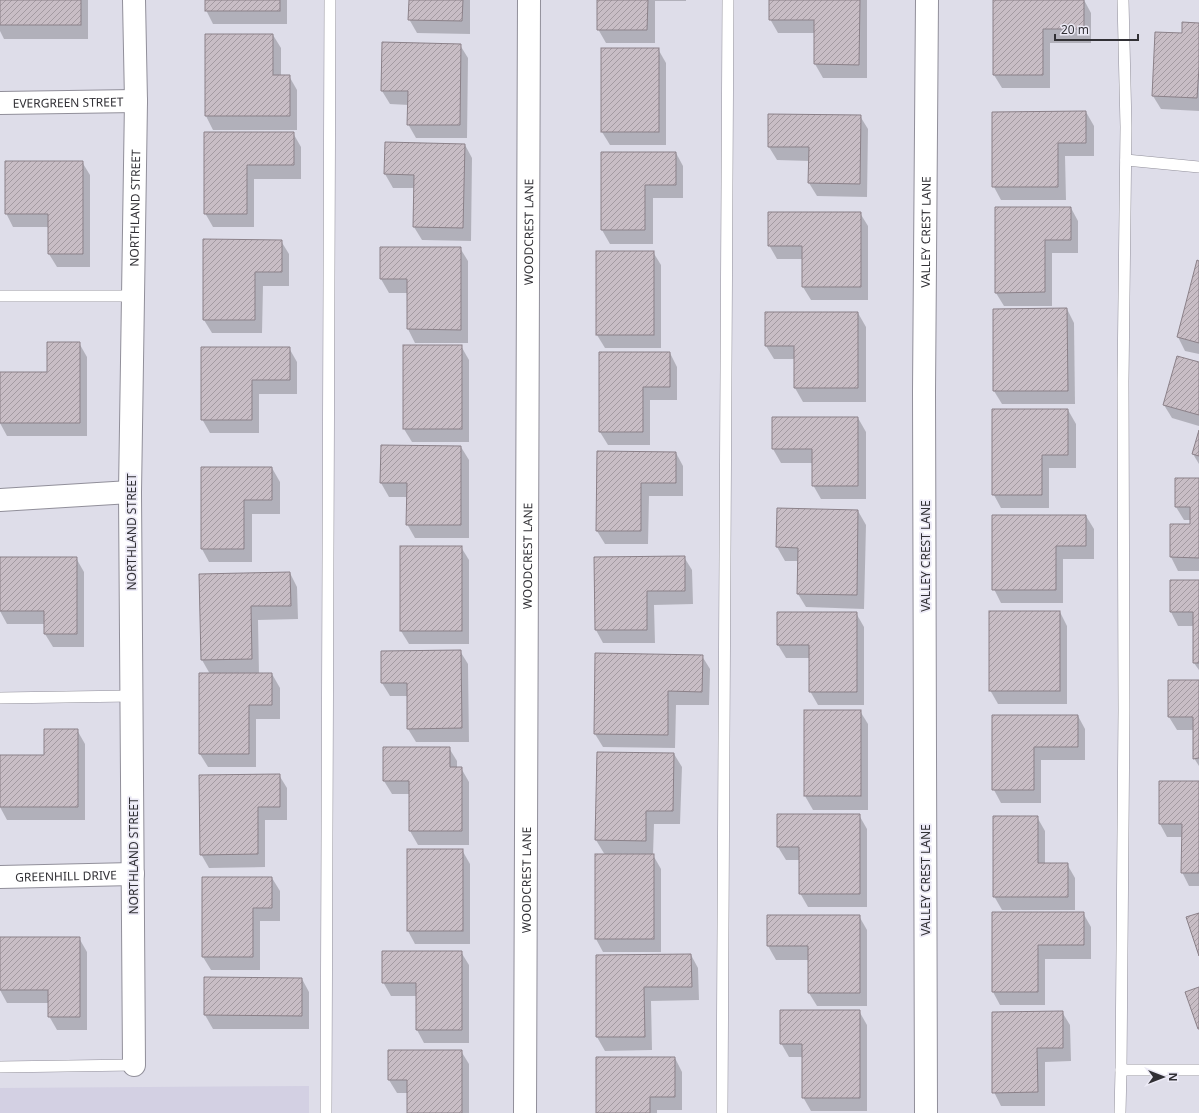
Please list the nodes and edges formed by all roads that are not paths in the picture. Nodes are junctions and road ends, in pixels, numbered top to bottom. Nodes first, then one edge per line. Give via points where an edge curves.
1 (134, 0) edge
2 (330, 0) edge
3 (529, 0) edge
4 (728, 0) edge
5 (927, 0) edge
6 (1123, 0) edge
7 (136, 101) junction
8 (0, 103) edge
9 (1126, 160) junction
10 (1199, 167) edge
11 (0, 296) edge
12 (133, 296) junction
13 (130, 492) junction
14 (0, 500) edge
15 (131, 696) junction
16 (0, 698) edge
17 (133, 874) junction
18 (0, 877) edge
19 (134, 1065) joint
20 (0, 1067) edge
21 (1121, 1070) junction
22 (1199, 1070) edge
23 (326, 1113) edge
24 (525, 1113) edge
25 (722, 1113) edge
26 (926, 1113) edge
27 (1120, 1113) edge

1 - 7 street, NORTHLAND STREET
2 - 23 lane
3 - 24 street, WOODCREST LANE
4 - 25 lane
5 - 26 street, VALLEY CREST LANE via 924,384
6 - 9 lane
7 - 8 street, EVERGREEN STREET
7 - 12 street, NORTHLAND STREET
9 - 10 lane
9 - 21 lane
11 - 12 lane
12 - 13 street, NORTHLAND STREET
13 - 14 street
13 - 15 street, NORTHLAND STREET
15 - 16 lane
15 - 17 street, NORTHLAND STREET
17 - 18 street, GREENHILL DRIVE
17 - 19 street, NORTHLAND STREET
19 - 20 lane
21 - 22 lane
21 - 27 lane

